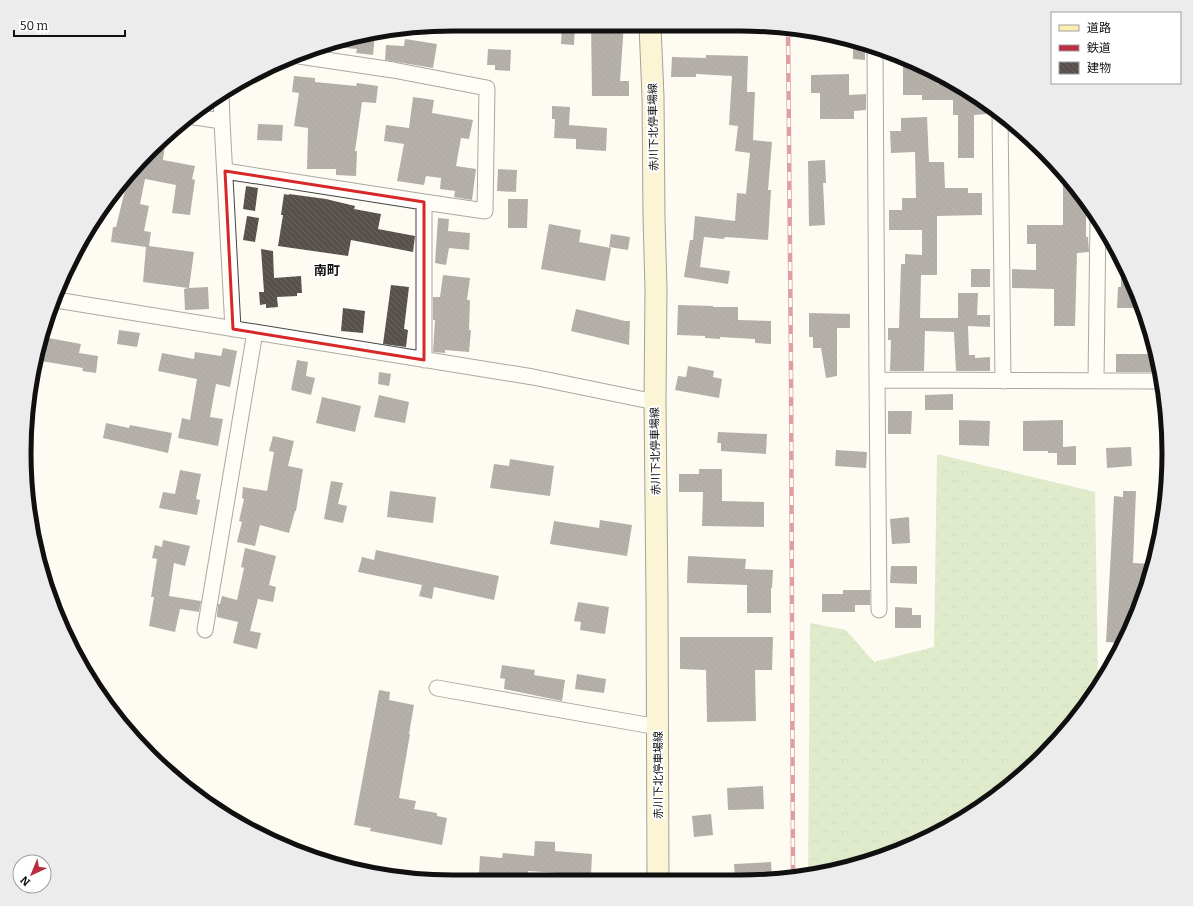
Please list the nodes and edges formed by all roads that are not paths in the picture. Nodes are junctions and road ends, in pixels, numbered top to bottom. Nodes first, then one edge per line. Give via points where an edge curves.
1 (650, 31) edge
2 (875, 53) edge
3 (307, 57) edge
4 (221, 101) edge
5 (197, 117) edge
6 (222, 121) junction
7 (1000, 121) edge
8 (225, 171) junction
9 (424, 202) junction
10 (1098, 230) edge
11 (60, 301) edge
12 (234, 328) junction
13 (255, 332) junction
14 (424, 360) junction
15 (877, 380) junction
16 (1003, 381) junction
17 (1096, 381) junction
18 (1155, 381) edge
19 (655, 402) junction
20 (879, 610) dead end
21 (206, 630) dead end
22 (437, 688) dead end
23 (658, 727) junction
24 (658, 875) edge

1 - 19 main road, 赤川下北停車場線 via 656,289
2 - 15 street
3 - 9 street via 487,88 485,211
4 - 6 street
5 - 6 street
6 - 8 street
7 - 16 street
8 - 9 street
8 - 12 street
9 - 14 street
10 - 17 street
11 - 12 street
12 - 13 street
13 - 14 street
13 - 21 street
14 - 19 street via 533,377
15 - 16 street
15 - 20 street
16 - 17 street
17 - 18 street
19 - 23 main road, 赤川下北停車場線
22 - 23 street
23 - 24 main road, 赤川下北停車場線

